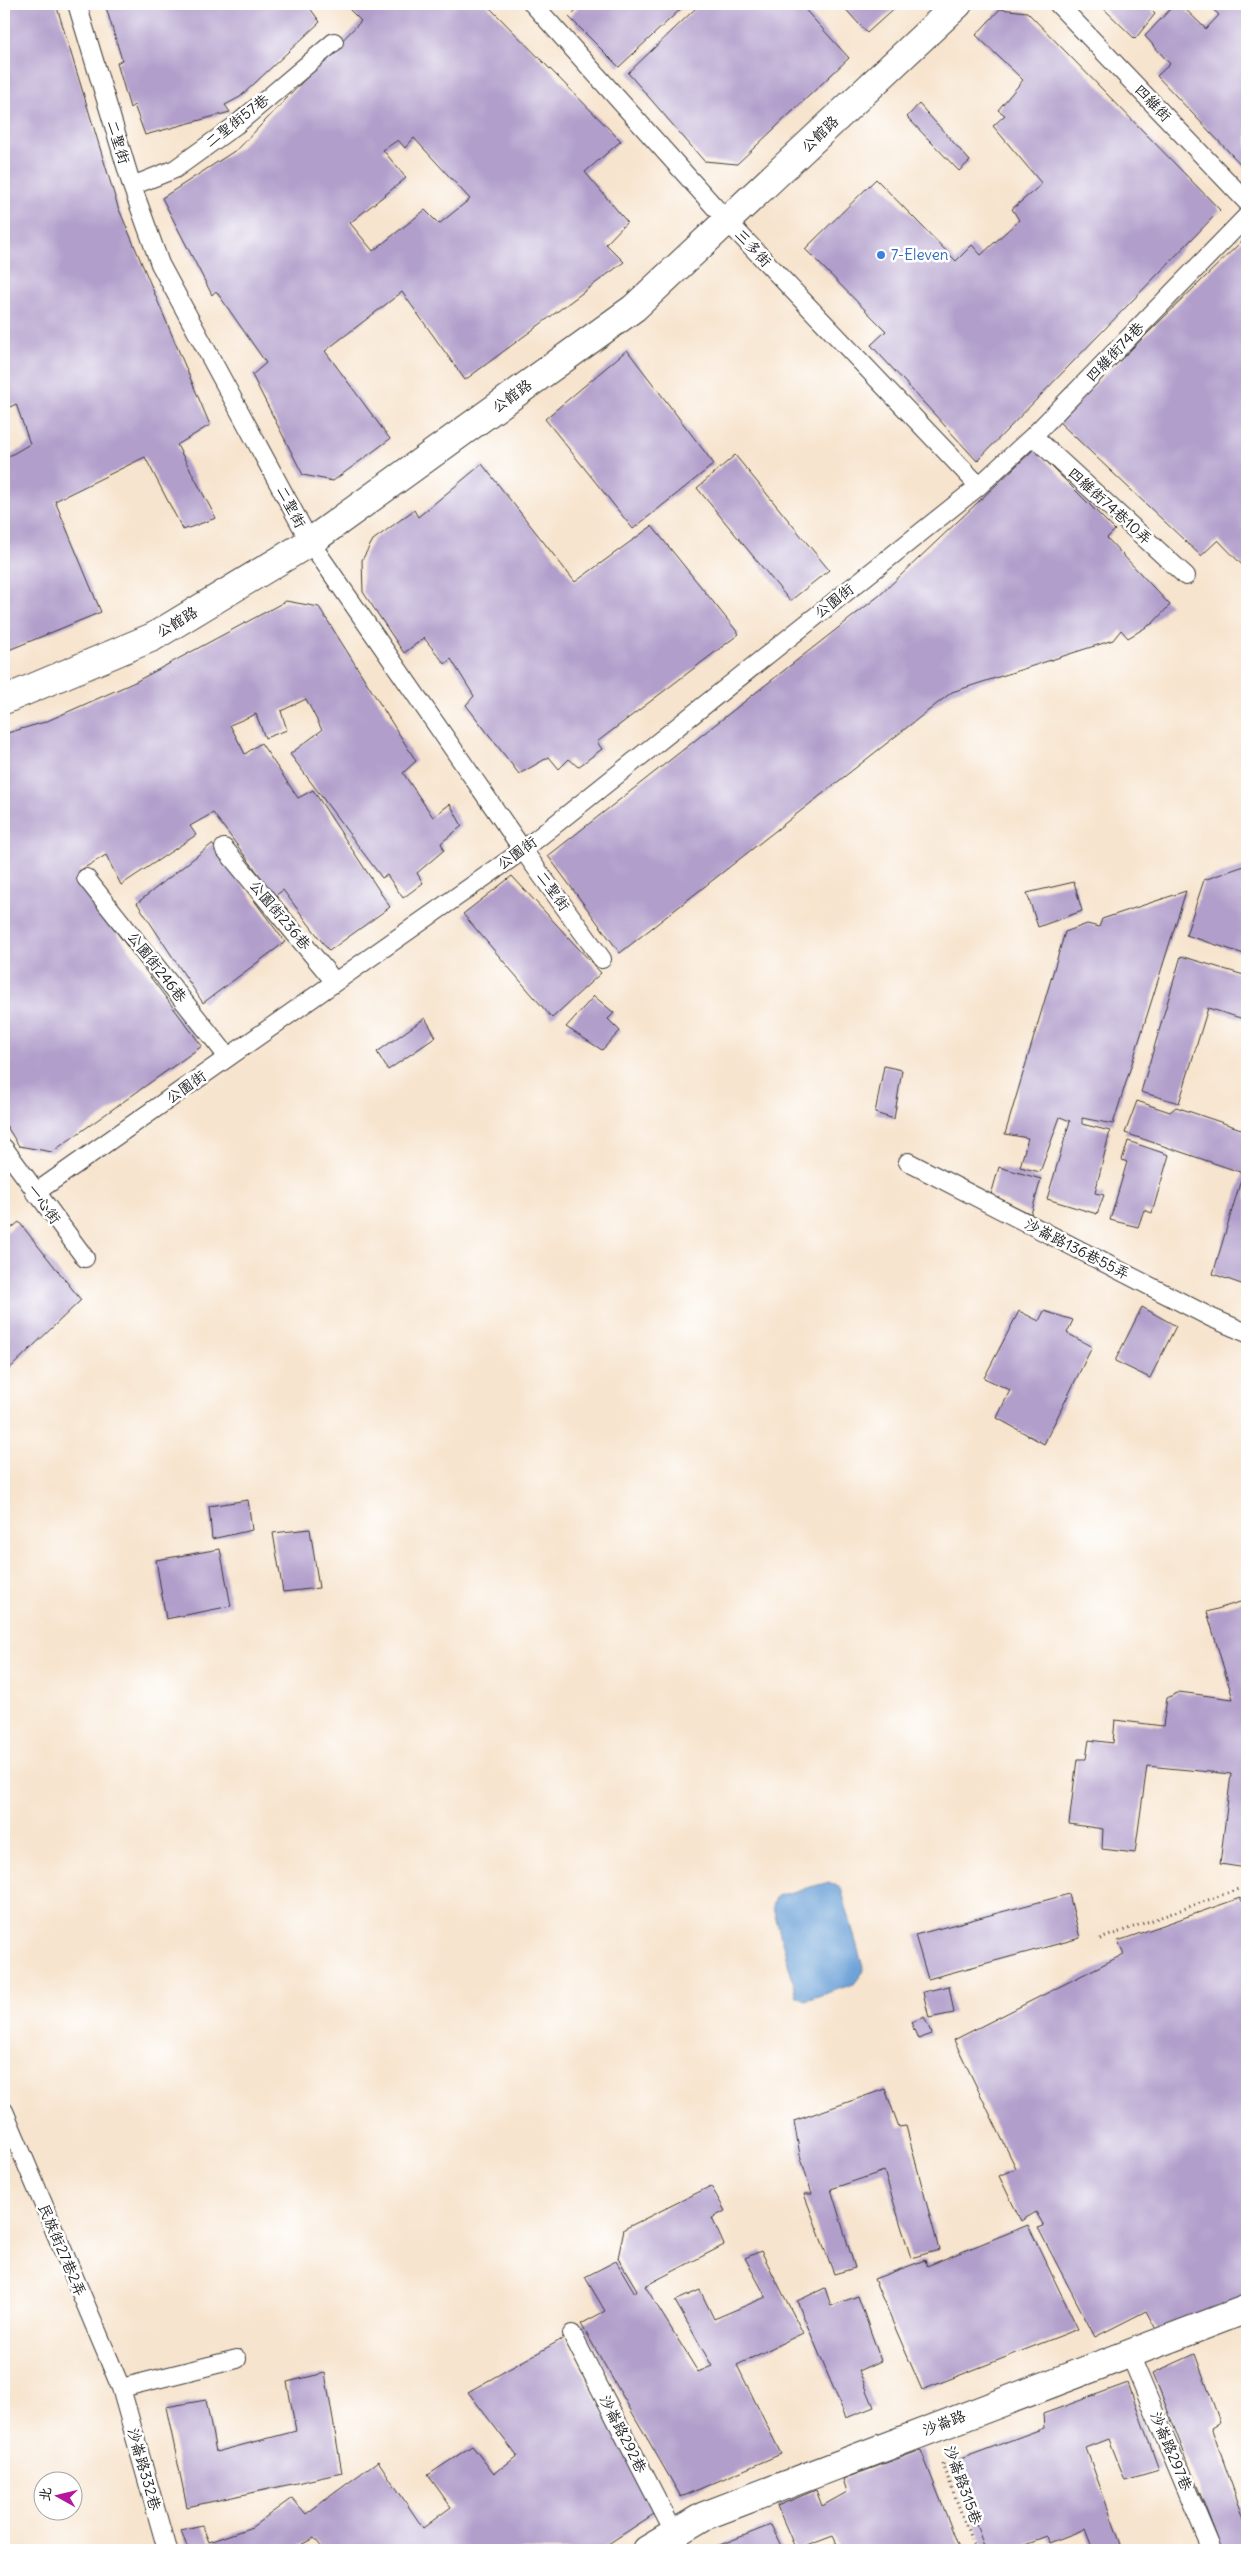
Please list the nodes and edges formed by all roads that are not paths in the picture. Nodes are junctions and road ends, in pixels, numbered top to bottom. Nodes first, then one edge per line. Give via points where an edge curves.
1 (77, 4) edge
2 (533, 4) edge
3 (958, 4) edge
4 (1058, 4) edge
5 (334, 42) dead end
6 (132, 186) junction
7 (1247, 202) edge
8 (1247, 216) edge
9 (728, 222) junction
10 (1033, 436) junction
11 (979, 486) junction
12 (310, 542) junction
13 (1186, 576) dead end
14 (4, 700) edge
15 (224, 848) dead end
16 (523, 850) junction
17 (86, 878) dead end
18 (602, 959) dead end
19 (335, 982) junction
20 (228, 1057) junction
21 (4, 1148) edge
22 (908, 1162) dead end
23 (35, 1193) junction
24 (85, 1258) dead end
25 (1247, 1333) edge
26 (4, 2111) edge
27 (1247, 2309) edge
28 (572, 2334) dead end
29 (1129, 2352) junction
30 (237, 2359) dead end
31 (121, 2388) junction
32 (679, 2542) edge
33 (167, 2550) edge
34 (647, 2550) edge
35 (1212, 2550) edge

1 - 6 lane, 二聖街
2 - 9 lane, 三多街
3 - 9 street, 公館路
4 - 7 lane, 四維街
5 - 6 lane, 二聖街57巷 via 236,125 175,169
6 - 12 lane, 二聖街 via 160,264
8 - 10 lane, 四維街74巷
9 - 11 lane, 三多街
9 - 12 street, 公館路 via 634,308
10 - 11 lane, 四維街74巷
10 - 13 lane, 四維街74巷10弄
11 - 16 lane, 公園街
12 - 14 street, 公館路 via 153,636
12 - 16 lane, 二聖街
15 - 19 lane, 公園街236巷
16 - 18 lane, 二聖街
16 - 19 lane, 公園街
17 - 20 lane, 公園街246巷
19 - 20 lane, 公園街
20 - 23 lane, 公園街
21 - 23 lane, 一心街
22 - 25 lane, 沙崙路136巷55弄
23 - 24 lane, 一心街
26 - 31 lane, 民族街27巷2弄
27 - 29 street, 沙崙路
28 - 32 lane, 沙崙路292巷
29 - 32 street, 沙崙路 via 704,2516
29 - 35 lane, 沙崙路297巷
30 - 31 lane
31 - 33 lane, 沙崙路332巷
32 - 34 street, 沙崙路

